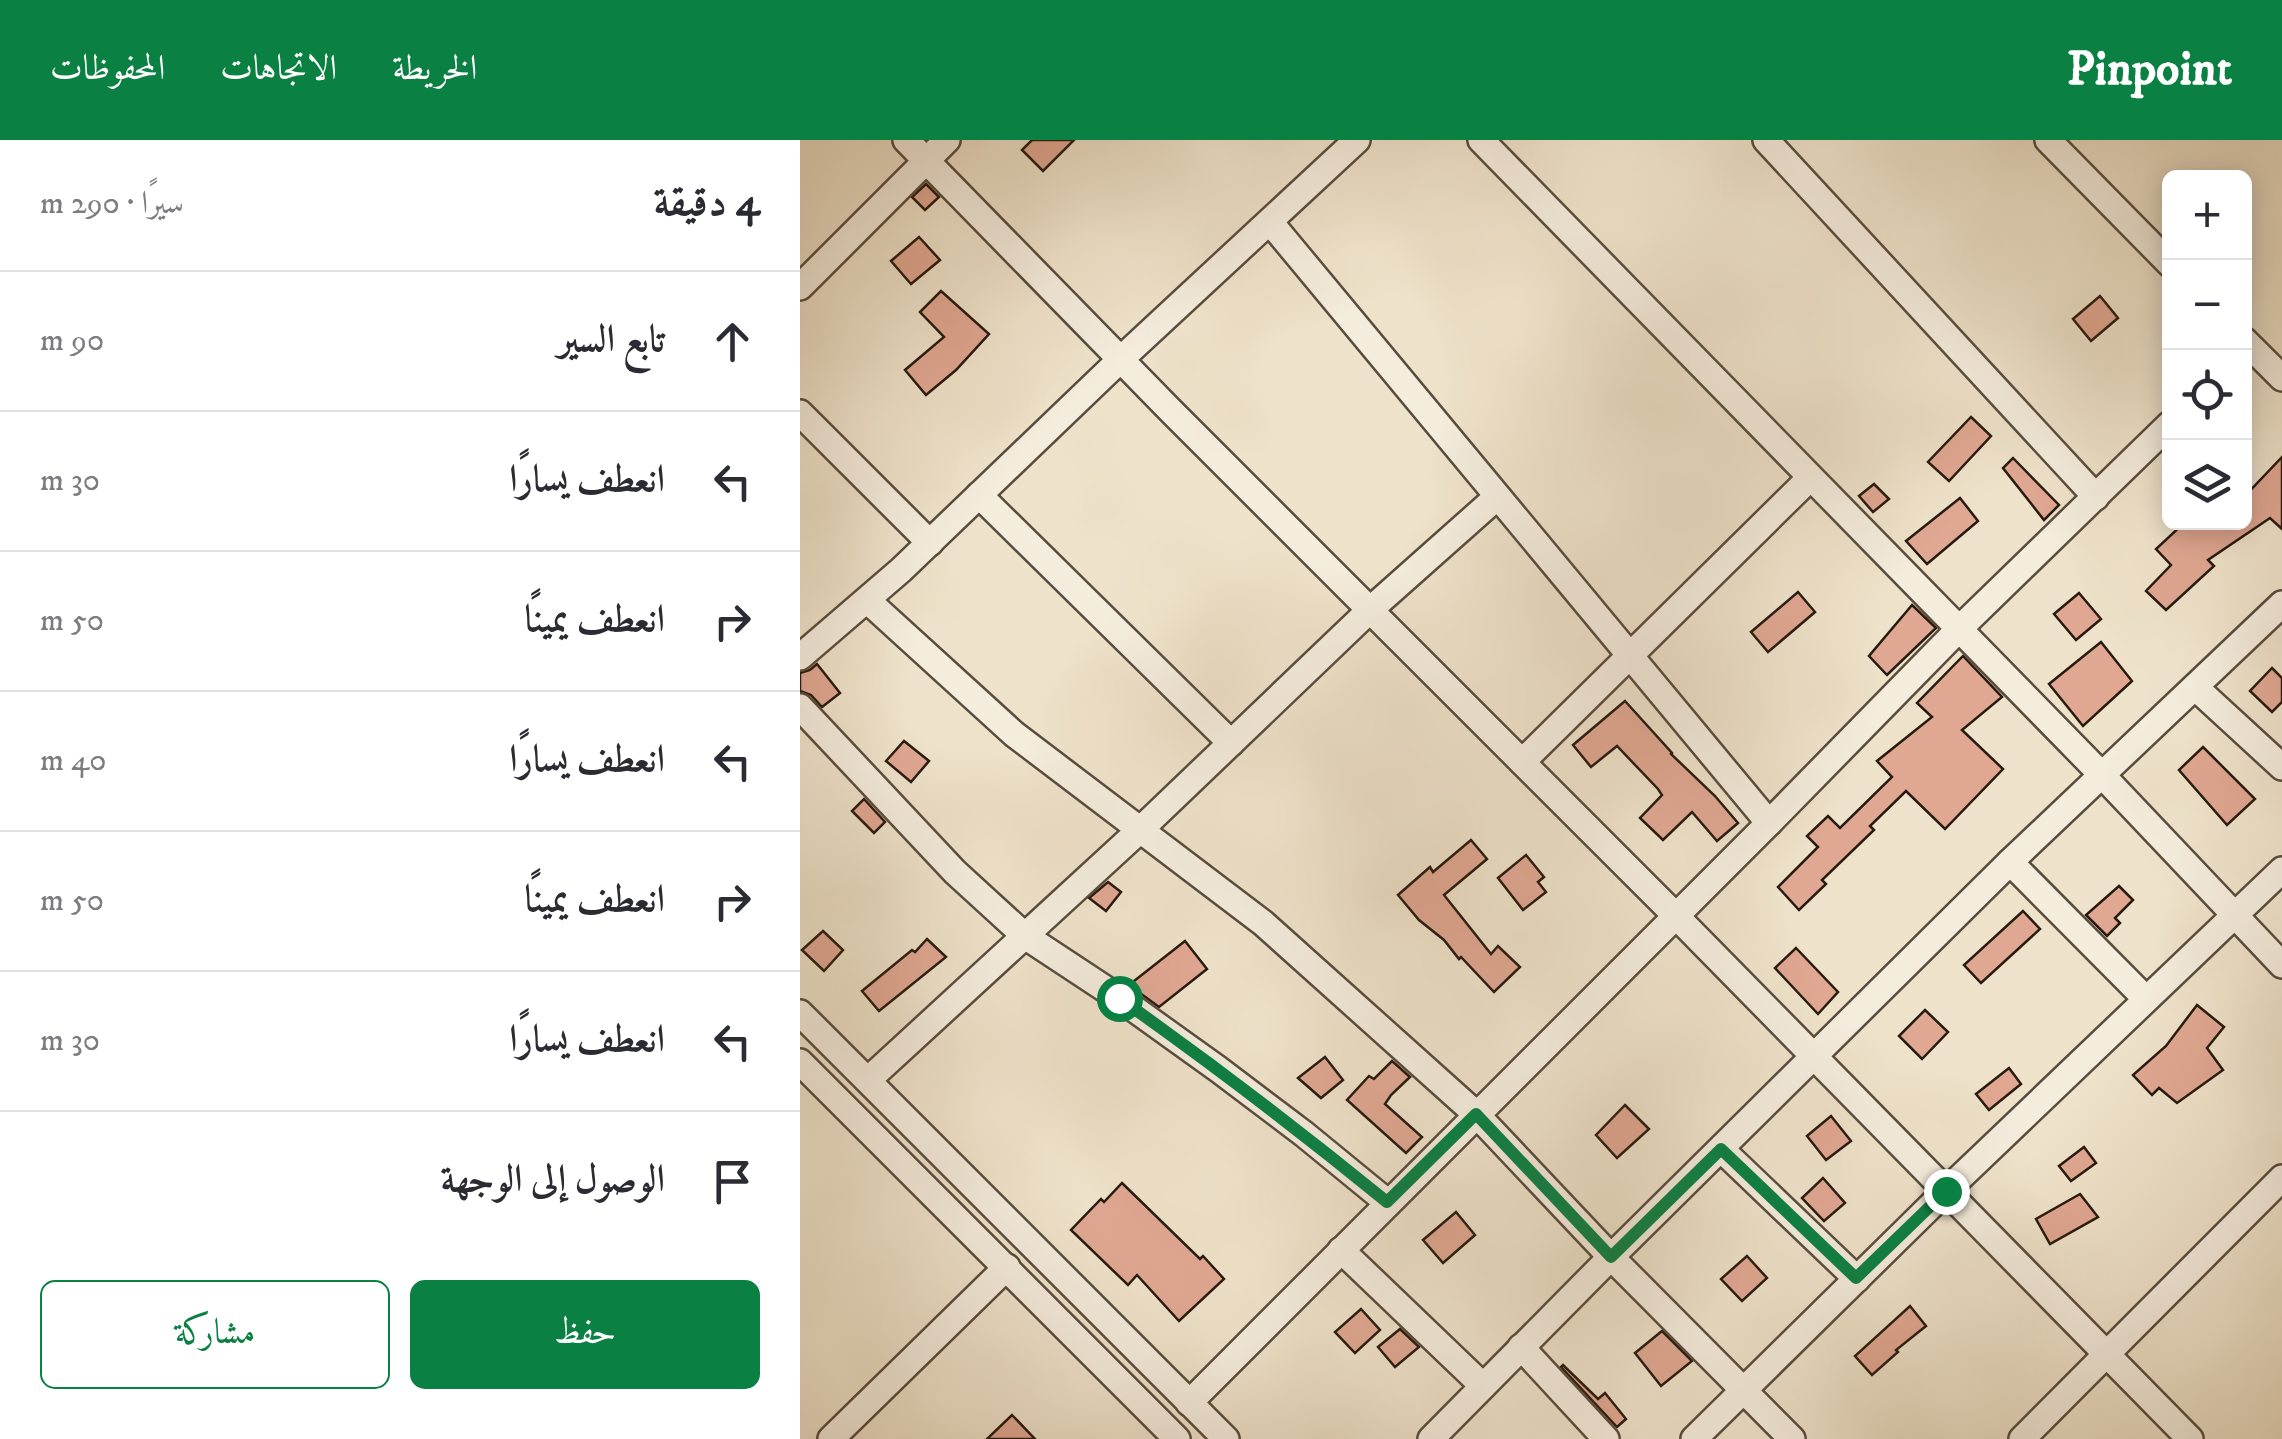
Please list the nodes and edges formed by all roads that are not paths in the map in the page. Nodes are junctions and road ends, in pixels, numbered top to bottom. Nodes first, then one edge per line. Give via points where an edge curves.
1 (906, 140) edge
2 (947, 140) edge
3 (1356, 140) edge
4 (1481, 140) edge
5 (1766, 140) edge
6 (2048, 140) edge
7 (926, 161) junction
8 (1270, 222) junction
9 (2166, 260) edge
10 (800, 286) edge
11 (2252, 348) edge
12 (1121, 359) junction
13 (2277, 363) edge
14 (800, 413) edge
15 (2162, 432) edge
16 (1810, 478) junction
17 (979, 495) junction
18 (1496, 497) junction
19 (2096, 497) junction
20 (930, 543) junction
21 (868, 601) junction
22 (2282, 604) edge
23 (1370, 609) junction
24 (1958, 630) junction
25 (1628, 655) junction
26 (800, 657) edge
27 (2194, 687) junction
28 (800, 708) edge
29 (1231, 743) junction
30 (1522, 762) junction
31 (2282, 767) edge
32 (2102, 775) junction
33 (1769, 823) junction
34 (1141, 829) junction
35 (2010, 862) junction
36 (2282, 870) edge
37 (1676, 914) junction
38 (2235, 915) junction
39 (1025, 936) junction
40 (2282, 965) edge
41 (2146, 999) junction
42 (800, 1013) edge
43 (1815, 1056) junction
44 (800, 1062) edge
45 (868, 1080) junction
46 (1476, 1114) junction
47 (1721, 1149) junction
48 (2282, 1178) edge
49 (1946, 1191) junction
50 (1387, 1202) junction
51 (1341, 1250) junction
52 (1611, 1257) junction
53 (1007, 1267) junction
54 (1856, 1278) junction
55 (1522, 1347) junction
56 (2106, 1354) junction
57 (1483, 1386) junction
58 (1744, 1390) junction
59 (1189, 1403) junction
60 (1164, 1435) edge
61 (831, 1439) edge
62 (1226, 1439) edge
63 (1431, 1439) edge
64 (1606, 1439) edge
65 (1694, 1439) edge
66 (1792, 1439) edge
67 (2022, 1439) edge
68 (2190, 1439) edge

1 - 7 street
2 - 7 street
3 - 8 street
4 - 16 street
5 - 19 street
6 - 9 street
7 - 10 street
7 - 12 street
8 - 12 street
8 - 18 street
11 - 13 street
12 - 17 street
12 - 23 street
14 - 20 street
15 - 19 street
16 - 24 street
16 - 25 street
17 - 20 street
17 - 29 street
18 - 23 street
18 - 25 street
19 - 24 street
20 - 21 street
21 - 26 street
21 - 34 street via 1014,734
22 - 27 street
23 - 29 street
23 - 30 street
24 - 32 street
24 - 33 street
25 - 30 street
25 - 33 street
27 - 31 street
27 - 32 street
28 - 39 street
29 - 34 street
30 - 37 street
32 - 35 street
32 - 38 street
33 - 37 street
34 - 39 street
34 - 46 street via 1263,924
35 - 41 street
35 - 43 street
36 - 38 street
37 - 43 street
37 - 46 street
38 - 40 street
38 - 41 street
39 - 45 street
39 - 50 street via 1218,1068
41 - 49 street
42 - 45 street
43 - 47 street
43 - 49 street
44 - 53 street
45 - 59 street
46 - 50 street
46 - 52 street
47 - 52 street
47 - 54 street
48 - 56 street
49 - 54 street
49 - 56 street
50 - 51 street
51 - 57 street
51 - 59 street
52 - 55 street
52 - 58 street
53 - 60 street
53 - 61 street
54 - 58 street
55 - 57 street
55 - 64 street
56 - 67 street
56 - 68 street
57 - 63 street
58 - 65 street
58 - 66 street
59 - 62 street

